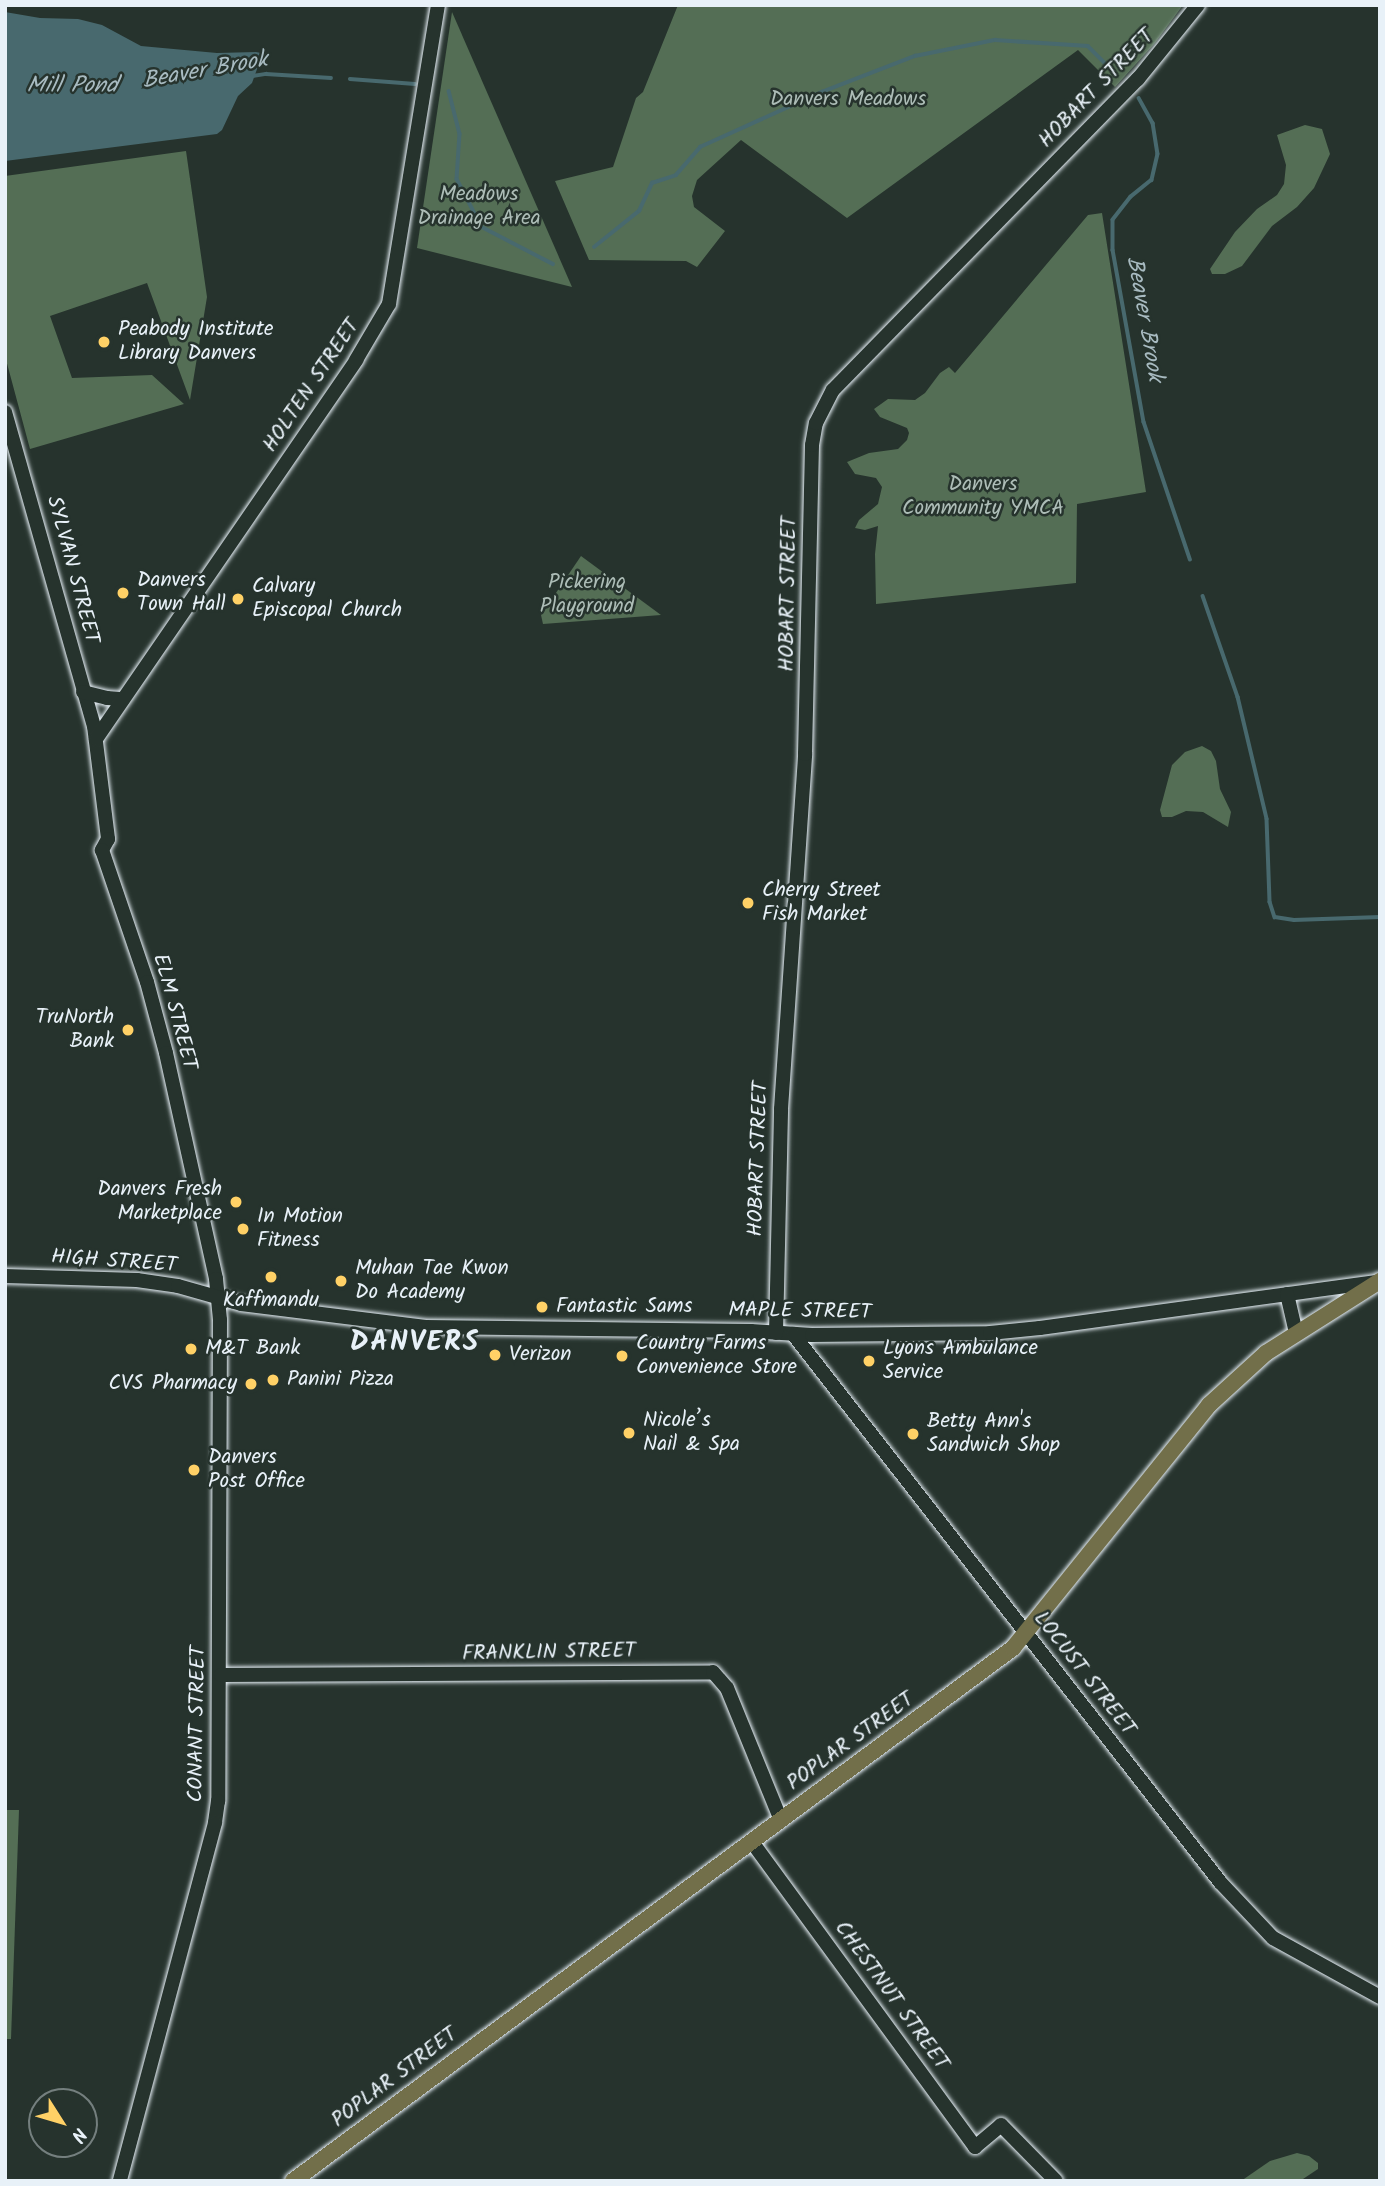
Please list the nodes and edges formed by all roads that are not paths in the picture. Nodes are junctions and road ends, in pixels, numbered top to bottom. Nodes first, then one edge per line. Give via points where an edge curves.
1 (438, 5) edge
2 (1198, 5) edge
3 (5, 412) edge
4 (83, 692) junction
5 (123, 699) junction
6 (96, 739) junction
7 (5, 1276) edge
8 (1380, 1281) edge
9 (1287, 1294) junction
10 (218, 1297) junction
11 (776, 1333) junction
12 (1296, 1333) junction
13 (793, 1334) junction
14 (1026, 1634) junction
15 (221, 1675) junction
16 (780, 1820) junction
17 (752, 1842) junction
18 (1380, 1997) edge
19 (120, 2181) edge
20 (293, 2181) edge
21 (1056, 2181) edge

1 - 5 main road, HOLTEN STREET via 389,304 356,360
2 - 11 main road, HOBART STREET via 1138,79 833,390 816,423 805,754 781,1109
3 - 4 main road, SYLVAN STREET
4 - 5 main road
4 - 6 main road, SYLVAN STREET
5 - 6 main road, HOLTEN STREET
6 - 10 main road, ELM STREET via 108,839 102,850 166,1053
7 - 10 main road, HIGH STREET via 137,1280
8 - 9 main road, MAPLE STREET
8 - 12 main road, POPLAR STREET
9 - 12 main road
9 - 13 main road, MAPLE STREET via 990,1333
10 - 11 main road, MAPLE STREET via 241,1304 426,1327
10 - 15 main road, CONANT STREET
11 - 13 main road, MAPLE STREET
12 - 14 main road, POPLAR STREET via 1239,1375 1209,1405
13 - 14 main road, LOCUST STREET
14 - 16 main road, POPLAR STREET
14 - 18 main road, LOCUST STREET via 1257,1923 1285,1946
15 - 16 main road, FRANKLIN STREET via 713,1672 727,1688
15 - 19 main road, CONANT STREET via 215,1823
16 - 17 main road, POPLAR STREET
17 - 20 main road, POPLAR STREET
17 - 21 main road, CHESTNUT STREET via 975,2147 1001,2125

